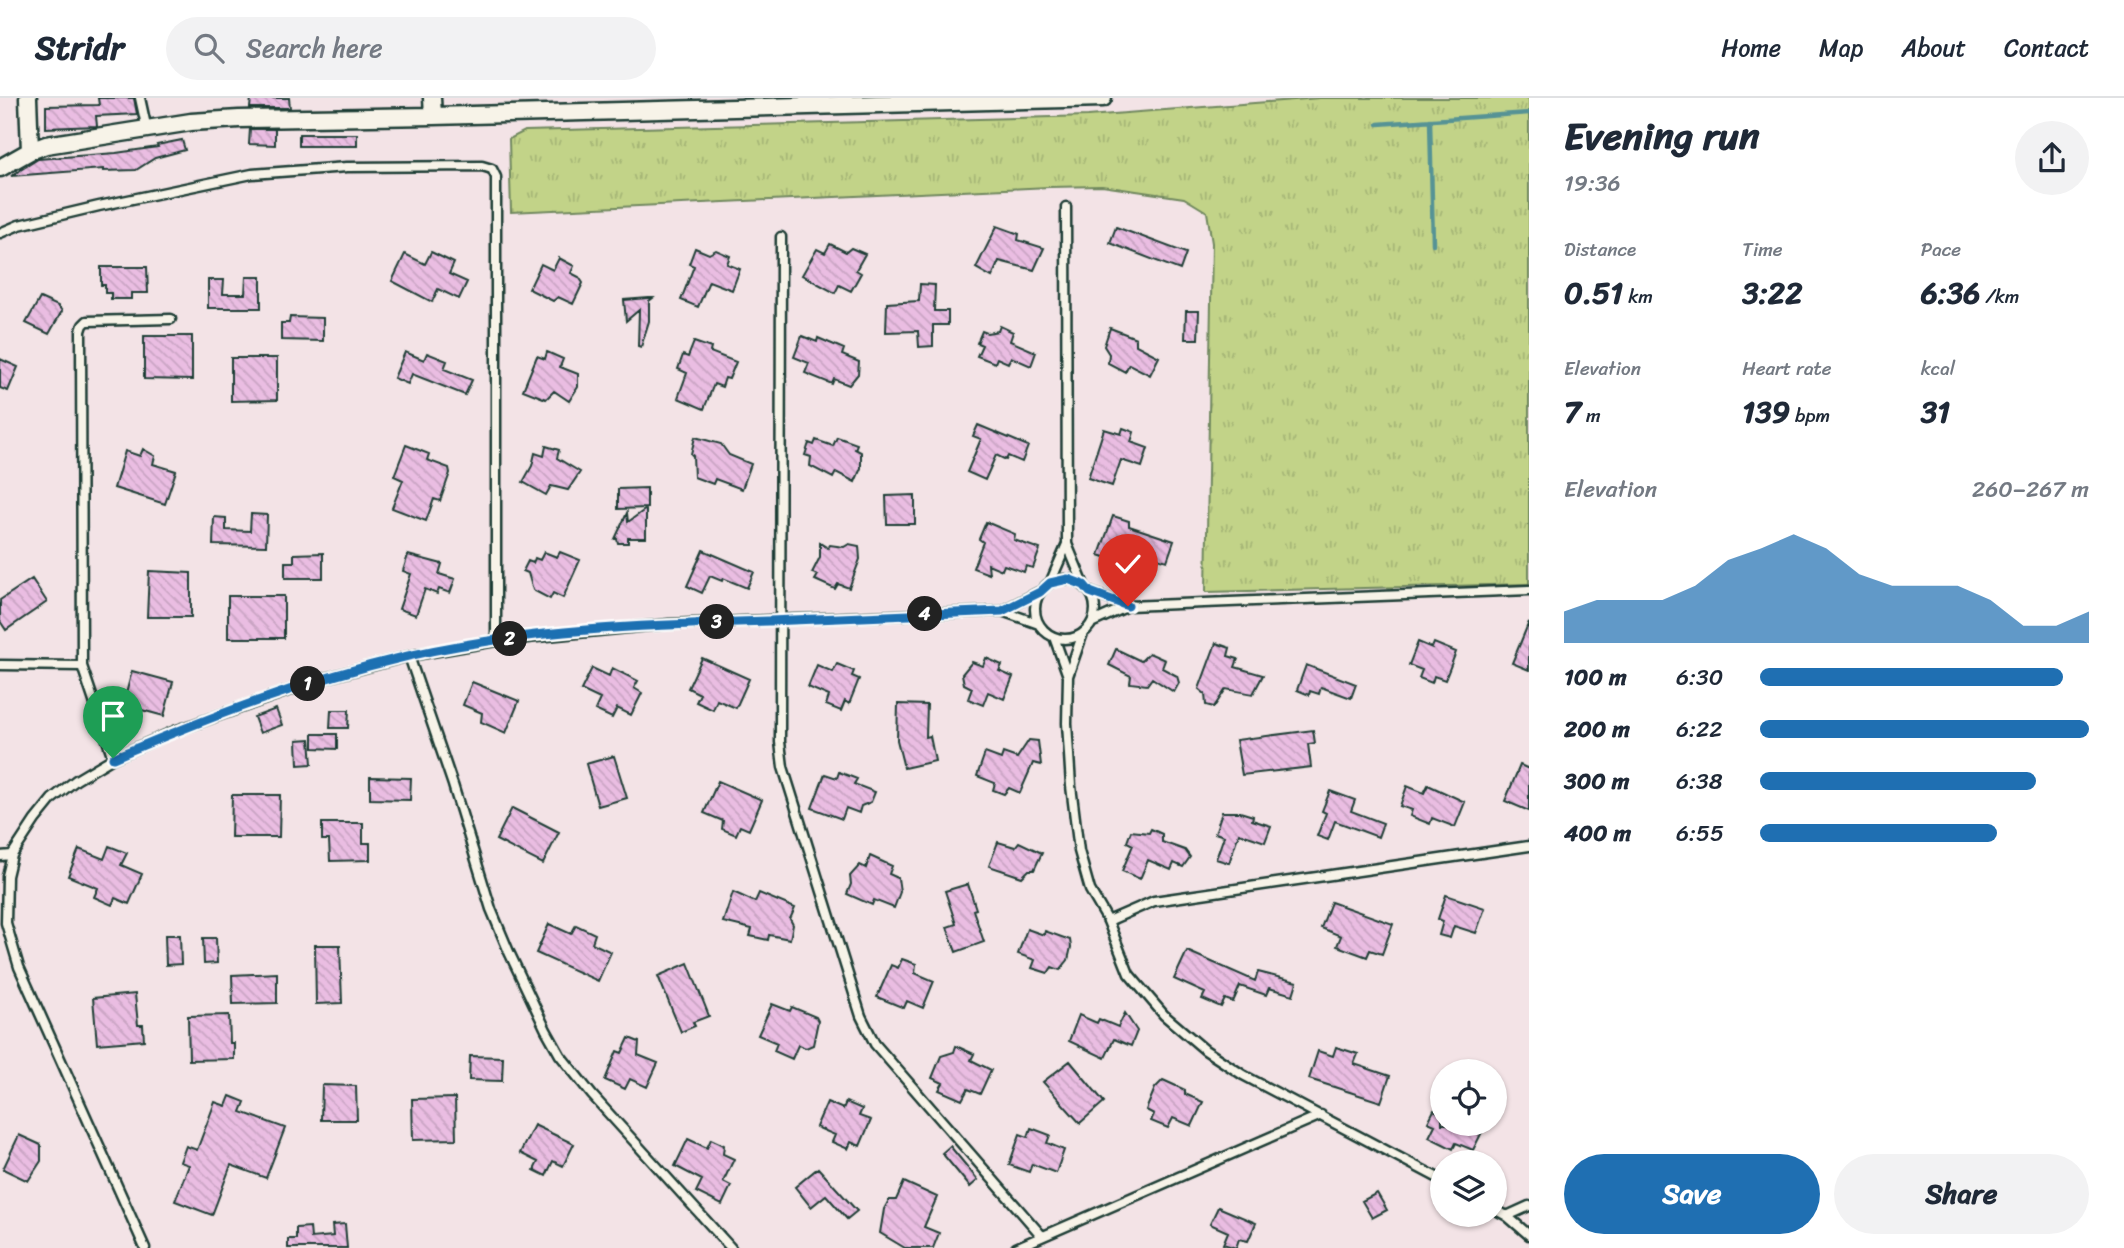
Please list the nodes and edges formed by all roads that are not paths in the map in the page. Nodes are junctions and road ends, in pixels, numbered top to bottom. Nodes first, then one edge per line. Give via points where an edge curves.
1 (28, 98) edge
2 (140, 98) edge
3 (432, 98) edge
4 (1103, 98) edge
5 (433, 116) junction
6 (147, 130) junction
7 (30, 151) junction
8 (0, 168) edge
9 (1066, 207) dead end
10 (0, 233) edge
11 (781, 237) dead end
12 (171, 319) dead end
13 (1067, 544) junction
14 (1050, 583) junction
15 (1087, 588) junction
16 (1529, 590) edge
17 (1040, 592) junction
18 (1128, 606) junction
19 (1002, 611) junction
20 (782, 620) junction
21 (1093, 622) junction
22 (1040, 624) junction
23 (1083, 633) junction
24 (1055, 636) junction
25 (496, 641) junction
26 (409, 656) junction
27 (0, 665) edge
28 (82, 666) junction
29 (1068, 676) junction
30 (113, 758) junction
31 (1529, 846) edge
32 (12, 855) junction
33 (0, 856) edge
34 (1108, 921) junction
35 (1321, 1115) junction
36 (1430, 1174) edge
37 (1529, 1206) edge
38 (1507, 1216) joint
39 (1042, 1236) junction
40 (1529, 1236) edge
41 (145, 1248) edge
42 (731, 1248) edge
43 (1016, 1248) edge

1 - 7 street
2 - 6 lane
3 - 5 street
4 - 5 street
5 - 6 street via 239,119
6 - 7 street
7 - 8 street
9 - 13 lane
10 - 25 lane via 99,206 252,174 347,167 492,169 496,177
11 - 20 lane
12 - 28 lane via 88,321 83,325
13 - 14 lane
13 - 15 lane
14 - 15 lane via 1068,579
14 - 17 lane
15 - 18 lane
15 - 21 lane via 1095,608
16 - 18 lane
17 - 19 lane
17 - 22 lane via 1035,606
18 - 21 lane
19 - 20 lane
19 - 22 lane
20 - 25 lane via 669,624
20 - 39 lane via 783,767 861,1016 891,1064
21 - 23 lane
22 - 24 lane
23 - 24 lane
23 - 29 lane
24 - 29 lane
25 - 26 lane
26 - 30 lane via 322,679 175,730
26 - 42 lane via 491,909 546,1030 576,1076
27 - 28 lane
28 - 30 lane
29 - 34 lane via 1067,723 1079,851 1090,890
30 - 32 lane via 63,788
31 - 34 lane via 1154,901
32 - 33 lane
32 - 41 lane via 6,923 19,967
34 - 35 lane via 1129,974 1164,1015 1243,1075
35 - 36 lane
35 - 39 lane
37 - 38 lane
38 - 40 lane
39 - 43 lane

